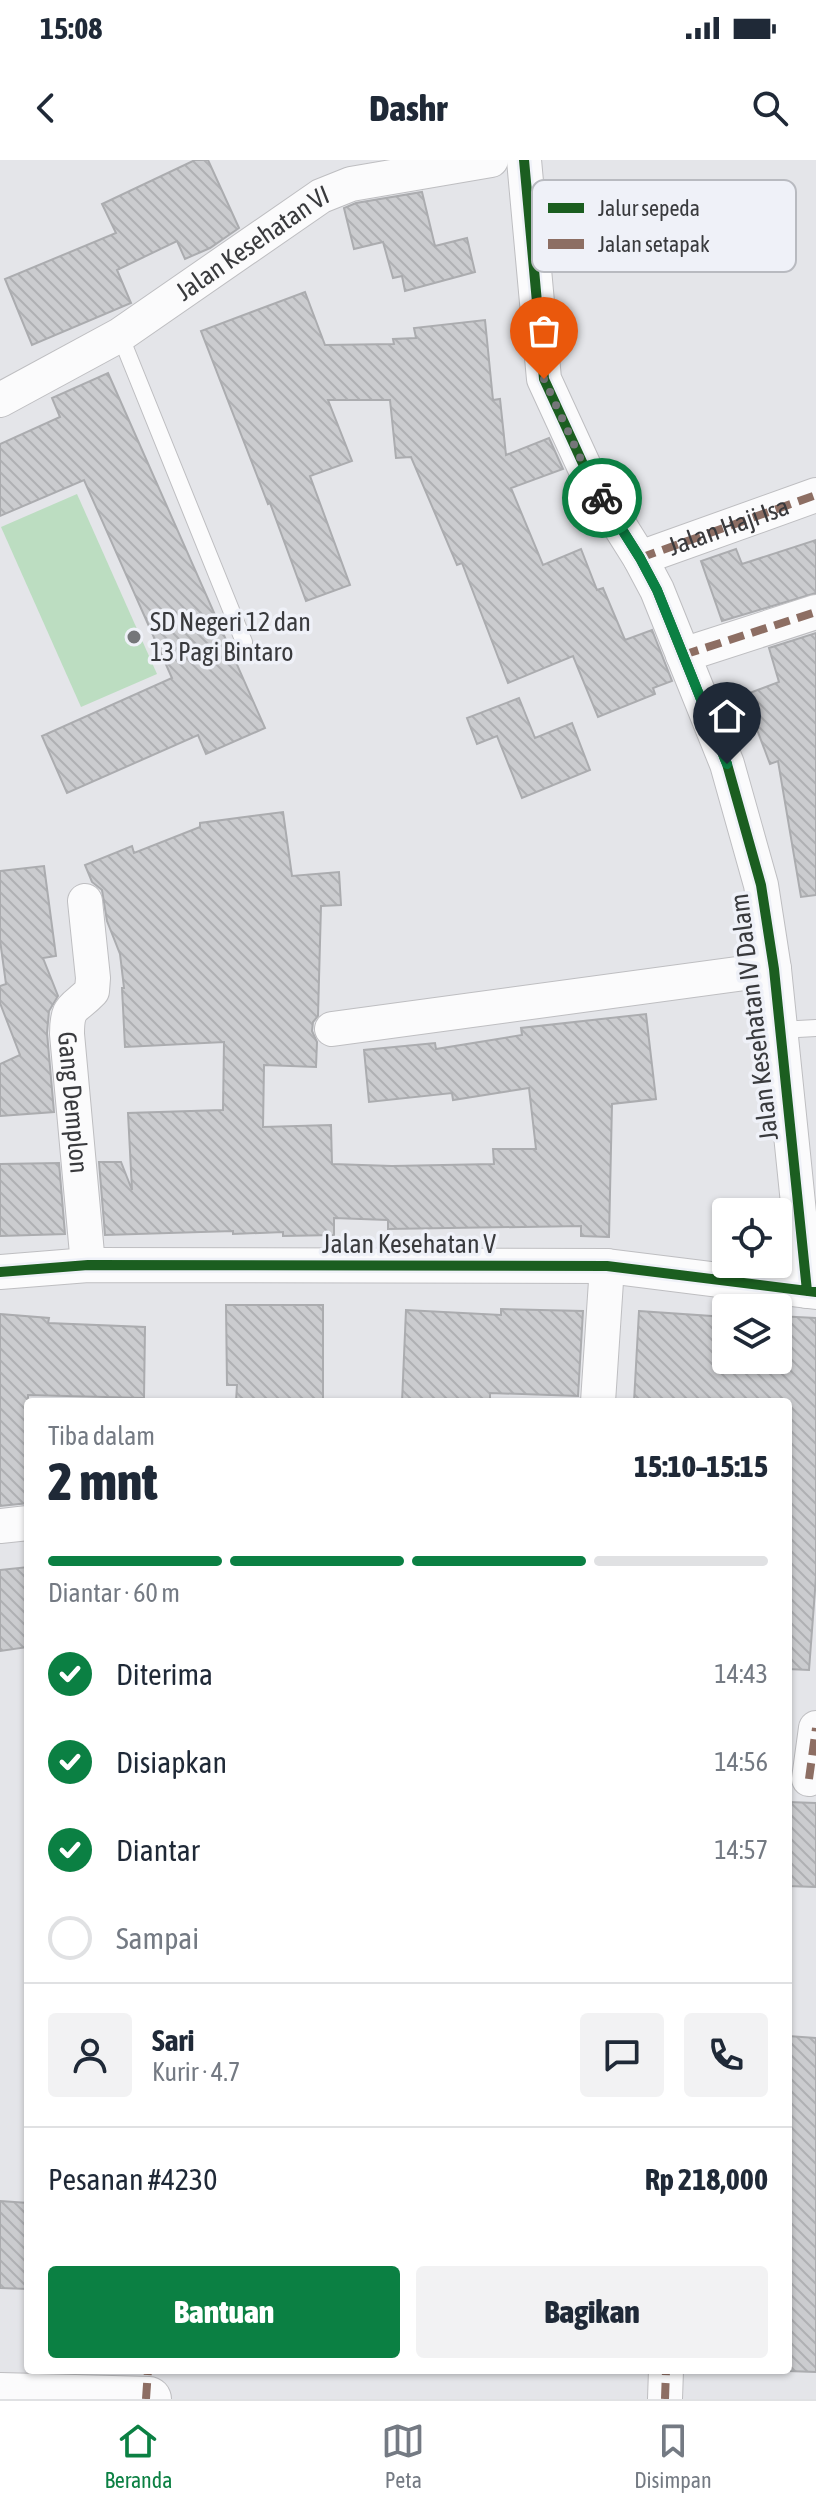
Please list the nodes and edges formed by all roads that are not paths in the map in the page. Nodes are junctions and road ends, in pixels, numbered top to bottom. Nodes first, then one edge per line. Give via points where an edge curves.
1 (491, 160) edge
2 (524, 160) edge
3 (532, 248) edge
4 (534, 272) edge
5 (120, 335) junction
6 (0, 400) edge
7 (816, 495) edge
8 (640, 558) junction
9 (816, 612) edge
10 (244, 642) dead end
11 (683, 655) junction
12 (85, 901) dead end
13 (774, 969) junction
14 (816, 1028) edge
15 (332, 1029) dead end
16 (780, 1030) junction
17 (88, 1265) junction
18 (607, 1266) junction
19 (0, 1272) edge
20 (812, 1292) edge
21 (598, 1398) edge
22 (24, 1523) edge
23 (0, 1526) edge
24 (816, 1728) edge
25 (804, 1779) edge
26 (666, 2374) edge
27 (136, 2390) edge
28 (0, 2395) edge
29 (665, 2399) edge

1 - 5 street, Jalan Kesehatan VI via 351,184 321,196
2 - 3 street, Jalan Kesehatan IV Dalam
4 - 8 street, Jalan Kesehatan IV Dalam via 544,379 589,477
5 - 6 street, Jalan Kesehatan VI
5 - 10 lane
7 - 8 street, Jalan Haji Isa
8 - 11 street, Jalan Kesehatan IV Dalam
9 - 11 street
11 - 13 street, Jalan Kesehatan IV Dalam via 727,764 761,885
12 - 17 street, Gang Demplon via 92,991 67,1016 67,1034
13 - 15 street
13 - 16 street, Jalan Kesehatan IV Dalam
14 - 16 lane
16 - 20 street, Jalan Kesehatan IV Dalam
17 - 18 street, Jalan Kesehatan V
17 - 19 street, Jalan Kesehatan V
18 - 20 street, Jalan Kesehatan V
18 - 21 street
22 - 23 street
24 - 25 street
26 - 29 street
27 - 28 main road

